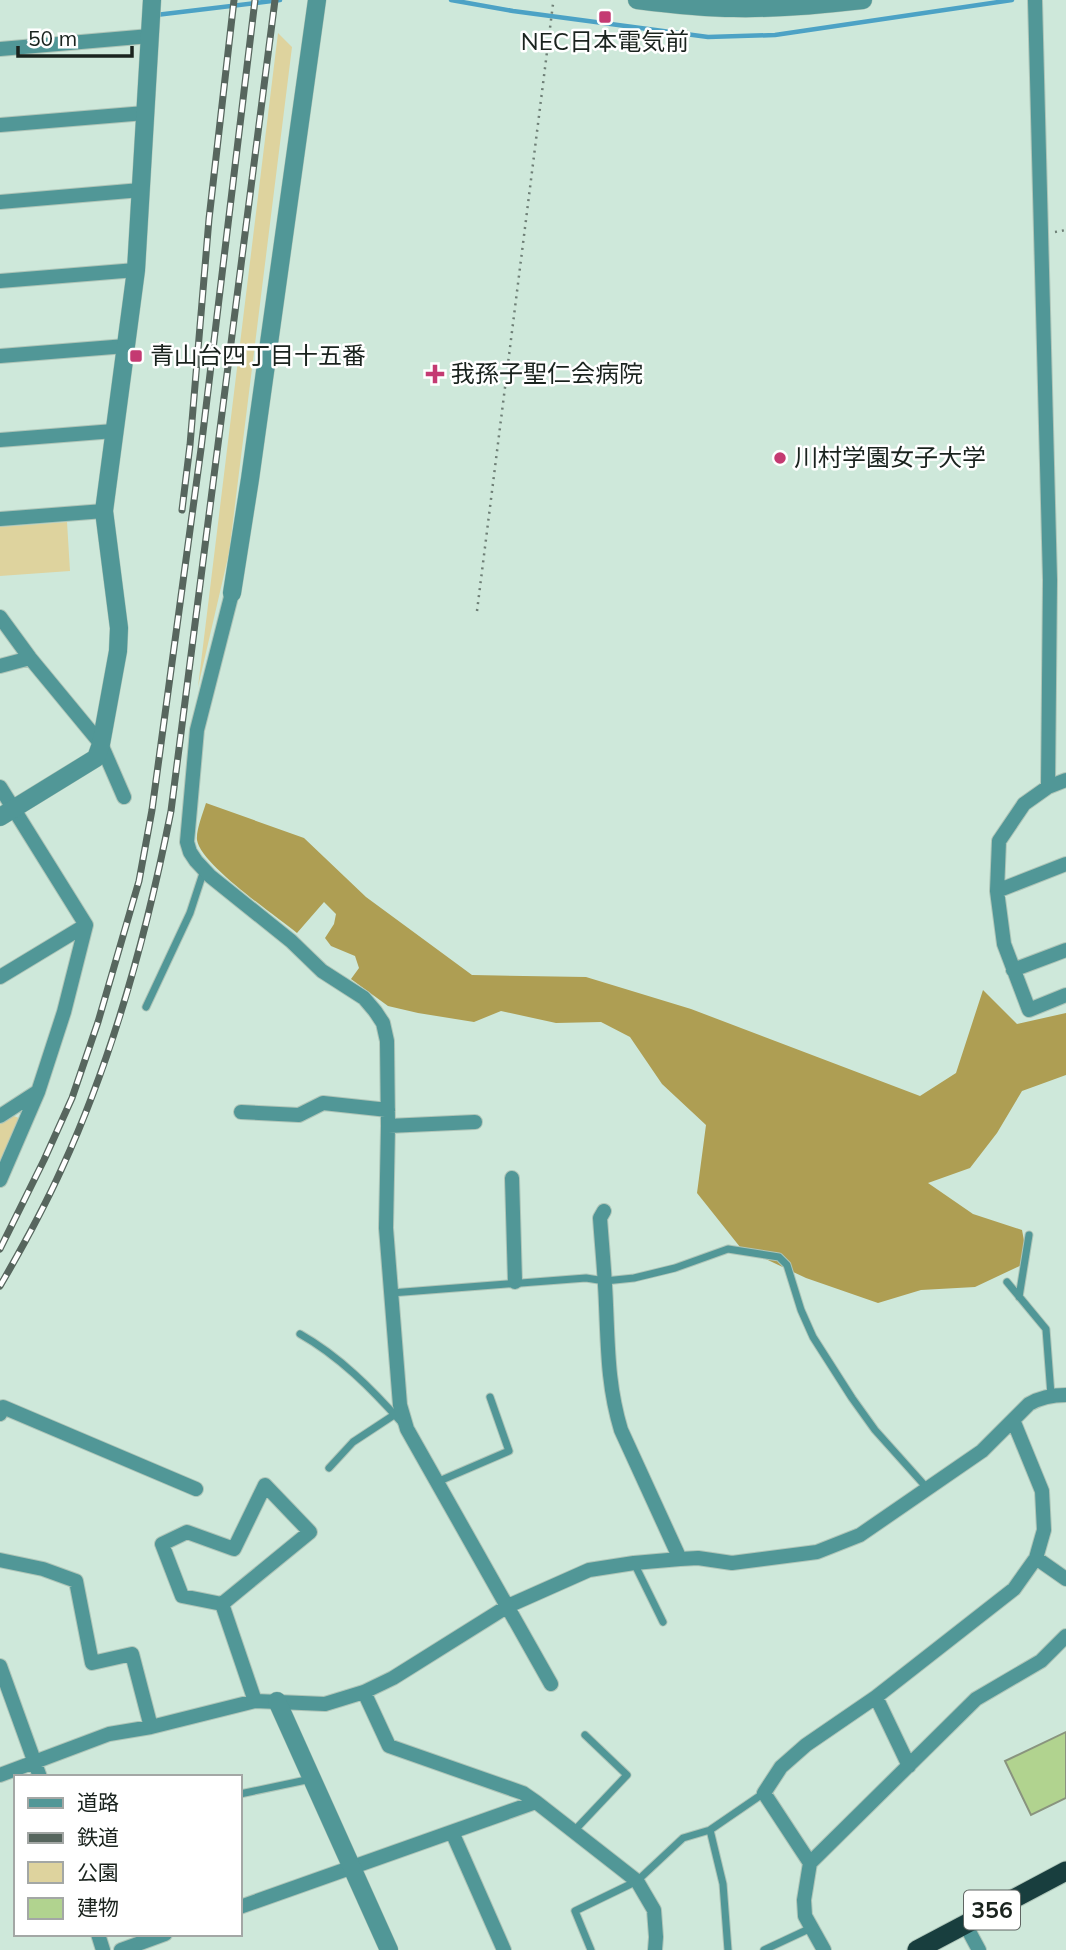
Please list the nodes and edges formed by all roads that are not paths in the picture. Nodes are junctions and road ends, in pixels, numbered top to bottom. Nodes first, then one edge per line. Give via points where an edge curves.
1 (152, 0) edge
2 (317, 0) edge
3 (637, 0) edge
4 (863, 0) edge
5 (681, 3) edge
6 (1035, 4) edge
7 (149, 36) junction
8 (0, 49) edge
9 (145, 113) junction
10 (0, 125) edge
11 (141, 190) junction
12 (0, 202) edge
13 (136, 270) junction
14 (0, 281) edge
15 (126, 346) junction
16 (0, 356) edge
17 (114, 431) junction
18 (0, 440) edge
19 (104, 511) junction
20 (0, 519) edge
21 (232, 593) joint
22 (0, 617) edge
23 (30, 658) junction
24 (0, 666) edge
25 (101, 744) junction
26 (1066, 780) edge
27 (0, 787) edge
28 (1048, 787) junction
29 (124, 797) dead end
30 (7, 813) edge
31 (1066, 864) edge
32 (204, 870) junction
33 (997, 891) junction
34 (86, 925) junction
35 (1066, 950) edge
36 (1013, 970) junction
37 (0, 978) edge
38 (1066, 995) edge
39 (146, 1007) dead end
40 (38, 1092) junction
41 (388, 1110) junction
42 (241, 1112) dead end
43 (0, 1116) edge
44 (475, 1122) dead end
45 (388, 1126) junction
46 (512, 1178) dead end
47 (0, 1180) edge
48 (604, 1211) dead end
49 (1029, 1235) dead end
50 (605, 1281) junction
51 (515, 1282) junction
52 (1007, 1282) dead end
53 (391, 1293) junction
54 (1019, 1297) junction
55 (300, 1334) dead end
56 (1059, 1395) edge
57 (490, 1397) dead end
58 (0, 1414) edge
59 (394, 1415) junction
60 (1013, 1420) junction
61 (407, 1429) junction
62 (329, 1468) dead end
63 (437, 1482) junction
64 (927, 1488) junction
65 (196, 1489) dead end
66 (1035, 1558) junction
67 (680, 1559) junction
68 (0, 1560) edge
69 (634, 1563) junction
70 (1066, 1579) edge
71 (222, 1604) junction
72 (508, 1606) junction
73 (663, 1622) dead end
74 (1066, 1636) edge
75 (0, 1666) edge
76 (551, 1684) dead end
77 (364, 1692) junction
78 (876, 1698) junction
79 (256, 1701) junction
80 (277, 1701) junction
81 (151, 1727) junction
82 (585, 1735) dead end
83 (34, 1761) junction
84 (909, 1766) junction
85 (0, 1775) edge
86 (39, 1775) edge
87 (312, 1779) junction
88 (764, 1793) junction
89 (242, 1794) edge
90 (536, 1802) junction
91 (710, 1830) junction
92 (452, 1832) junction
93 (574, 1832) junction
94 (810, 1863) junction
95 (352, 1867) junction
96 (1066, 1871) edge
97 (637, 1881) junction
98 (242, 1906) edge
99 (965, 1924) junction
100 (811, 1927) junction
101 (160, 1936) edge
102 (121, 1950) edge
103 (390, 1950) edge
104 (503, 1950) edge
105 (591, 1950) edge
106 (655, 1950) edge
107 (728, 1950) edge
108 (764, 1950) edge
109 (824, 1950) edge
110 (917, 1950) edge
111 (979, 1950) edge

1 - 7 street
2 - 21 street
3 - 5 street
4 - 5 street via 735,8
6 - 28 street via 1050,580
7 - 8 street
7 - 9 street
9 - 10 street
9 - 11 street
11 - 12 street
11 - 13 street
13 - 14 street
13 - 15 street
15 - 16 street
15 - 17 street
17 - 18 street
17 - 19 street
19 - 20 street
19 - 25 street via 119,628
21 - 32 street via 197,730 187,842
22 - 23 street
23 - 24 street
23 - 25 street
25 - 29 street
25 - 30 street via 96,758
26 - 28 street
27 - 30 street
28 - 33 street via 1024,804 999,841
30 - 34 street
31 - 33 street
32 - 39 lane via 190,913
32 - 41 street via 375,1011 387,1041
33 - 36 street via 1004,944
34 - 37 street
34 - 40 street
35 - 36 street
36 - 38 street via 1029,1010
40 - 43 street
40 - 47 street
41 - 42 street via 323,1103 299,1115
41 - 45 street
44 - 45 street
45 - 53 street via 386,1228
46 - 51 street
48 - 50 street via 600,1218
49 - 54 lane
50 - 51 lane
50 - 64 lane via 664,1271 728,1249 779,1257 787,1265 813,1336 852,1398
50 - 67 street via 615,1409
51 - 53 lane
52 - 54 lane
53 - 61 street via 400,1405
54 - 56 lane via 1046,1329
55 - 59 lane via 323,1347
56 - 60 street via 1038,1398
57 - 63 lane via 509,1451
58 - 65 street via 3,1407
59 - 61 lane
59 - 62 lane via 353,1442
60 - 64 street via 982,1451
60 - 66 street via 1042,1492 1044,1530
61 - 63 street
63 - 72 street
64 - 67 street via 860,1535 817,1552 732,1563
66 - 70 street
66 - 78 street via 1014,1589
67 - 69 street
68 - 81 street via 76,1581 92,1663 132,1654
69 - 72 street via 589,1570
69 - 73 lane
71 - 71 street via 182,1596 162,1544 187,1532 234,1549 265,1485 310,1532
71 - 79 street
72 - 76 street
72 - 77 street
74 - 84 street via 1041,1661 976,1699
75 - 83 street
77 - 80 street via 325,1704
77 - 90 street via 389,1746 523,1793
78 - 84 street
78 - 88 street via 806,1745 781,1767
79 - 80 street
79 - 81 street
80 - 87 street
81 - 83 street via 108,1734
82 - 93 lane via 627,1775
83 - 85 street
83 - 86 street
84 - 94 street
87 - 89 lane
87 - 95 street
88 - 91 lane
88 - 94 street
90 - 92 street
90 - 93 street
91 - 97 lane via 683,1838
91 - 107 lane via 723,1884
92 - 95 street
92 - 104 street
93 - 97 street
94 - 100 street via 804,1900
95 - 98 street
95 - 103 street
96 - 99 highway, 356
97 - 105 lane via 575,1911
97 - 106 street via 654,1910
99 - 110 highway, 356
99 - 111 street
100 - 108 lane
100 - 109 street
101 - 102 street

